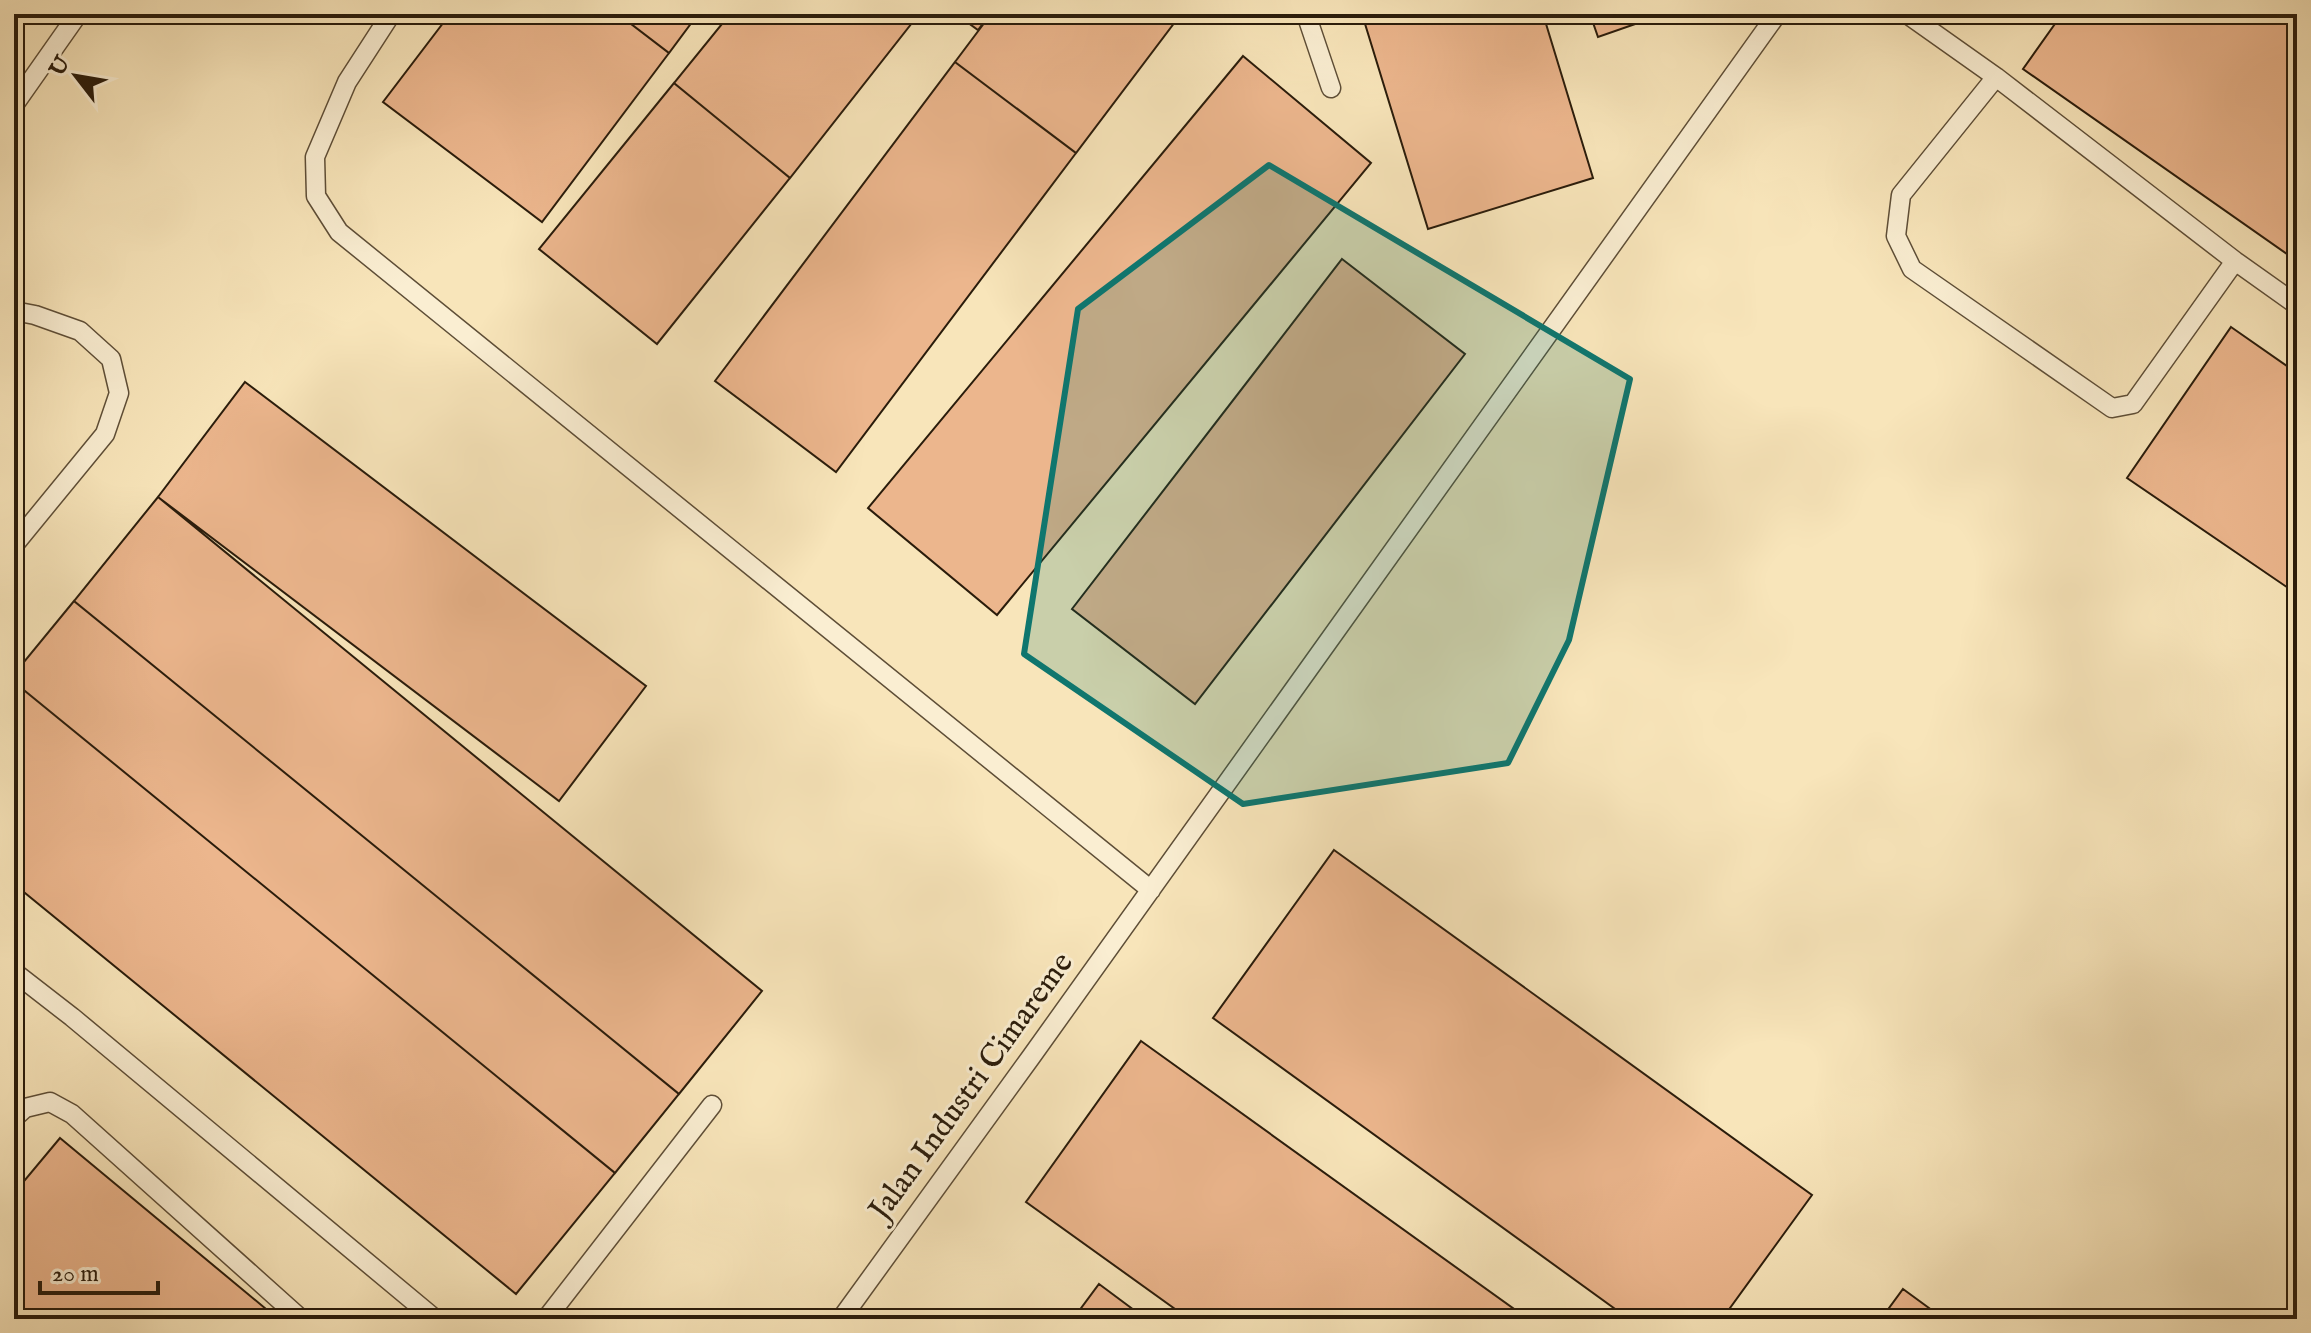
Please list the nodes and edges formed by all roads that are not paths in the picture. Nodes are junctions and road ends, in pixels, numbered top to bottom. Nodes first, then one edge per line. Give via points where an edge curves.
1 (78, 14) edge
2 (391, 14) edge
3 (1306, 14) edge
4 (1907, 14) edge
5 (1770, 18) edge
6 (1996, 77) junction
7 (1331, 88) dead end
8 (14, 105) edge
9 (2235, 261) junction
10 (2297, 305) edge
11 (14, 311) edge
12 (14, 545) edge
13 (1151, 890) junction
14 (14, 972) edge
15 (712, 1105) dead end
16 (14, 1118) edge
17 (301, 1319) edge
18 (435, 1319) edge
19 (546, 1319) edge
20 (841, 1319) edge

1 - 8 lane
2 - 13 lane via 347,82 315,157 316,196 339,232
3 - 7 lane
4 - 6 lane
5 - 13 lane, Jalan Industri Cimareme
6 - 9 lane
6 - 9 lane via 1901,195 1896,236 1912,269 2112,408 2133,404
9 - 10 lane
11 - 12 lane via 80,331 111,359 119,393 105,434
13 - 20 lane, Jalan Industri Cimareme
14 - 18 lane
15 - 19 lane
16 - 17 lane via 25,1108 50,1102 72,1114

